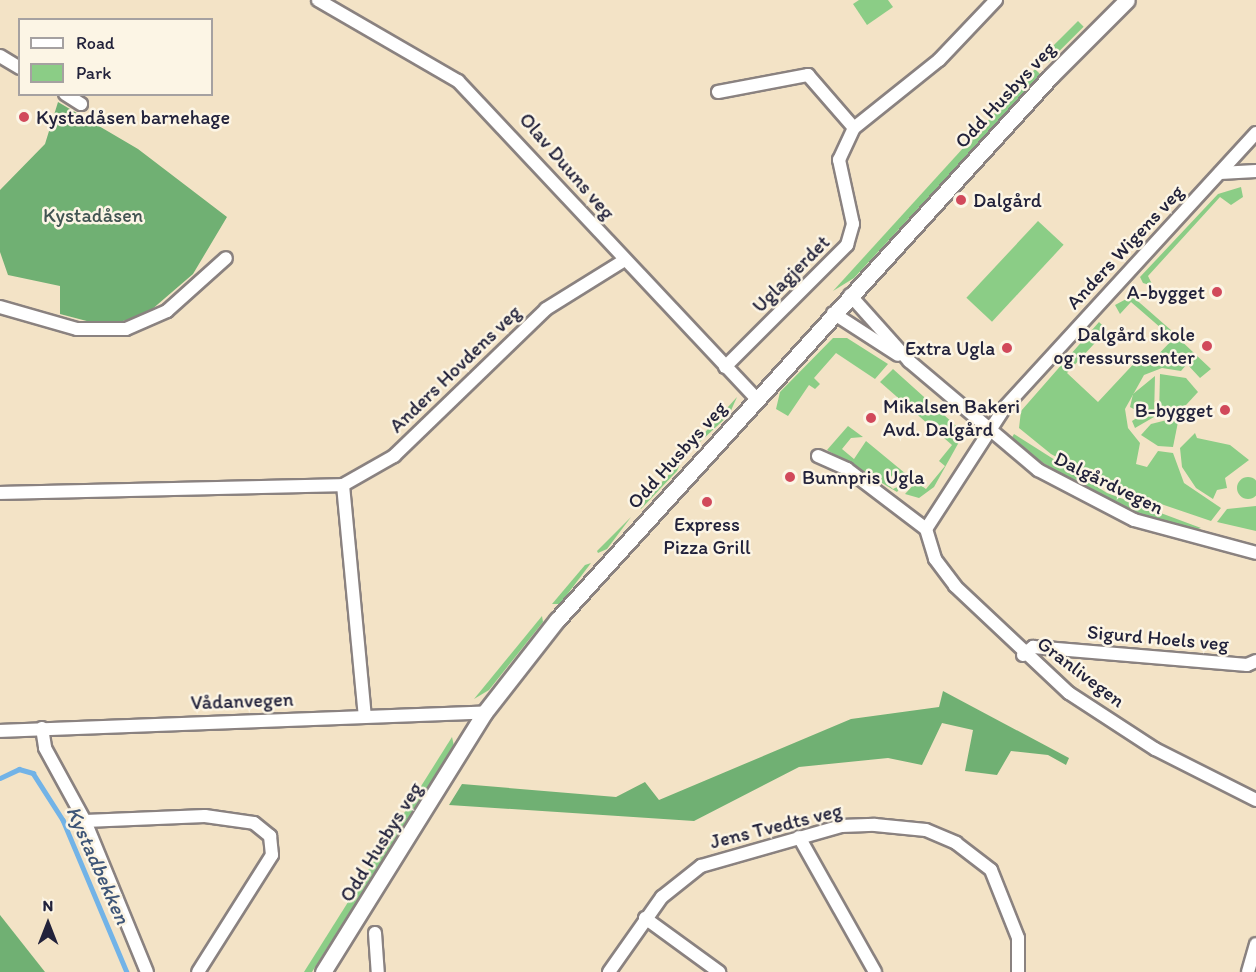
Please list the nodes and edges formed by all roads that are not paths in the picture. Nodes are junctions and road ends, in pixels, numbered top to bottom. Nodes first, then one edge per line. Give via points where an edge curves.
1 (318, 0) edge
2 (996, 0) edge
3 (1121, 2) edge
4 (0, 56) edge
5 (18, 67) edge
6 (718, 92) dead end
7 (68, 96) edge
8 (81, 104) dead end
9 (854, 128) junction
10 (1256, 133) edge
11 (1256, 171) edge
12 (1220, 173) junction
13 (226, 258) dead end
14 (623, 261) junction
15 (850, 295) junction
16 (0, 307) edge
17 (834, 313) junction
18 (909, 362) junction
19 (725, 367) junction
20 (756, 398) junction
21 (989, 429) junction
22 (818, 456) dead end
23 (344, 485) junction
24 (0, 493) edge
25 (926, 529) junction
26 (1256, 553) edge
27 (1023, 654) junction
28 (1256, 661) edge
29 (485, 712) junction
30 (365, 716) junction
31 (42, 728) junction
32 (0, 731) edge
33 (1256, 800) edge
34 (85, 821) junction
35 (799, 837) junction
36 (645, 918) junction
37 (375, 933) dead end
38 (1256, 944) edge
39 (147, 972) edge
40 (198, 972) edge
41 (323, 972) edge
42 (378, 972) edge
43 (609, 972) edge
44 (718, 972) edge
45 (875, 972) edge
46 (1018, 972) edge
47 (1248, 972) edge

1 - 14 street, Olav Duuns veg via 458,81 527,148
2 - 9 street, Uglagjerdet via 939,60
3 - 15 street, Odd Husbys veg
4 - 5 street
6 - 9 street via 808,75
7 - 8 street
9 - 19 street, Uglagjerdet via 839,160 853,224 847,245
10 - 12 street, Anders Wigens veg via 1236,148
11 - 12 street
12 - 21 street, Anders Wigens veg
13 - 16 street via 167,311 126,329 77,329
14 - 19 street, Olav Duuns veg
14 - 23 street, Anders Hovdens veg via 537,316 394,456
15 - 17 street, Odd Husbys veg
15 - 18 street, Dalgårdvegen
17 - 18 street, Dalgårdvegen
17 - 20 street, Odd Husbys veg
18 - 21 street, Dalgårdvegen
19 - 20 street, Olav Duuns veg
20 - 29 street, Odd Husbys veg via 557,621
21 - 25 street
21 - 26 street, Dalgårdvegen via 1038,470 1124,515 1175,535
22 - 25 street via 847,469
23 - 24 street, Anders Hovdens veg
23 - 30 street
25 - 27 street, Granlivegen via 935,559 955,586
27 - 28 street, Sigurd Hoels veg via 1033,647 1247,665
27 - 33 street, Granlivegen via 1155,749
29 - 30 street, Vådanvegen
29 - 41 street, Odd Husbys veg
30 - 31 street, Vådanvegen
31 - 32 street, Vådanvegen
31 - 34 street via 45,748
34 - 39 street
34 - 40 street via 205,816 254,823 270,837 272,855
35 - 36 street, Jens Tvedts veg via 701,866 675,885
35 - 45 street
35 - 46 street, Jens Tvedts veg via 875,825 926,830 956,843 991,870 1007,900 1018,938
36 - 43 street, Jens Tvedts veg
36 - 44 street
37 - 42 street
38 - 47 street

